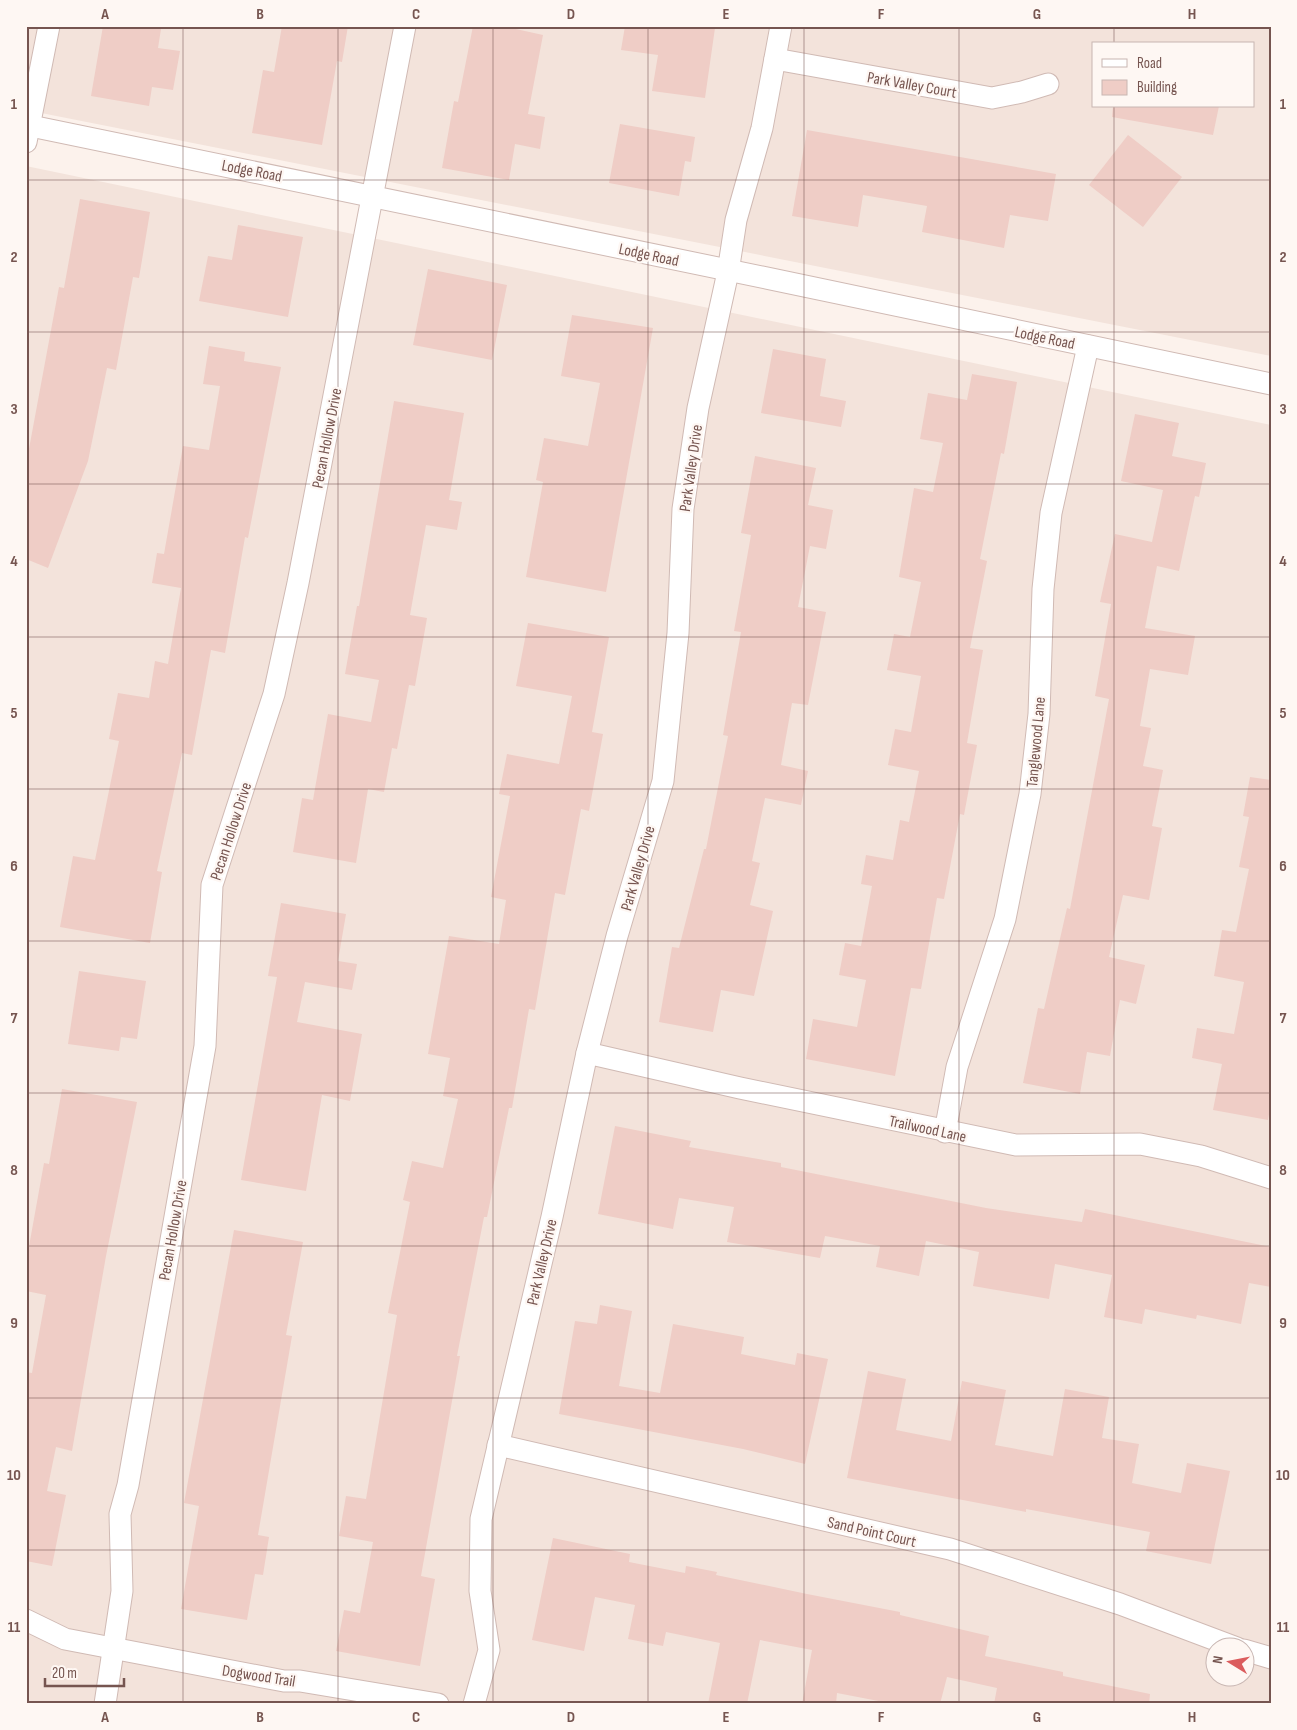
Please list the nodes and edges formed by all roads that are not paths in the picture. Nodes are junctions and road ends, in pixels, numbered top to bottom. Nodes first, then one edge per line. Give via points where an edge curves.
1 (49, 26) edge
2 (405, 26) edge
3 (781, 26) edge
4 (775, 59) junction
5 (1048, 84) dead end
6 (27, 131) edge
7 (372, 194) junction
8 (728, 272) junction
9 (1088, 346) junction
10 (1271, 384) edge
11 (587, 1053) junction
12 (944, 1132) junction
13 (1271, 1178) edge
14 (498, 1445) junction
15 (26, 1620) edge
16 (1210, 1638) edge
17 (114, 1648) junction
18 (1254, 1653) edge
19 (1271, 1658) edge
20 (105, 1704) edge
21 (438, 1704) edge
22 (474, 1704) edge

1 - 6 street
2 - 7 street, Pecan Hollow Drive
3 - 4 street, Park Valley Drive
4 - 5 street, Park Valley Court via 992,98
4 - 8 street, Park Valley Drive via 762,128 736,220
6 - 7 street, Lodge Road
7 - 8 street, Lodge Road
7 - 17 street, Pecan Hollow Drive via 274,694 212,885 204,1046 128,1485 120,1514 122,1591
8 - 9 street, Lodge Road
8 - 11 street, Park Valley Drive via 698,408 683,509 678,633 663,781 617,936
9 - 10 street, Lodge Road
9 - 12 street, Tanglewood Lane via 1051,513 1043,588 1039,714 1030,794 1005,920 957,1067
11 - 12 street, Trailwood Lane
11 - 14 street, Park Valley Drive
12 - 13 street, Trailwood Lane via 1016,1145 1140,1144 1200,1156
14 - 16 street, Sand Point Court via 950,1548 1120,1604
14 - 22 street, Park Valley Drive via 481,1518 480,1591 490,1650
15 - 17 street, Dogwood Trail via 65,1639
17 - 20 street, Pecan Hollow Drive
17 - 21 street, Dogwood Trail via 284,1681
18 - 19 street

